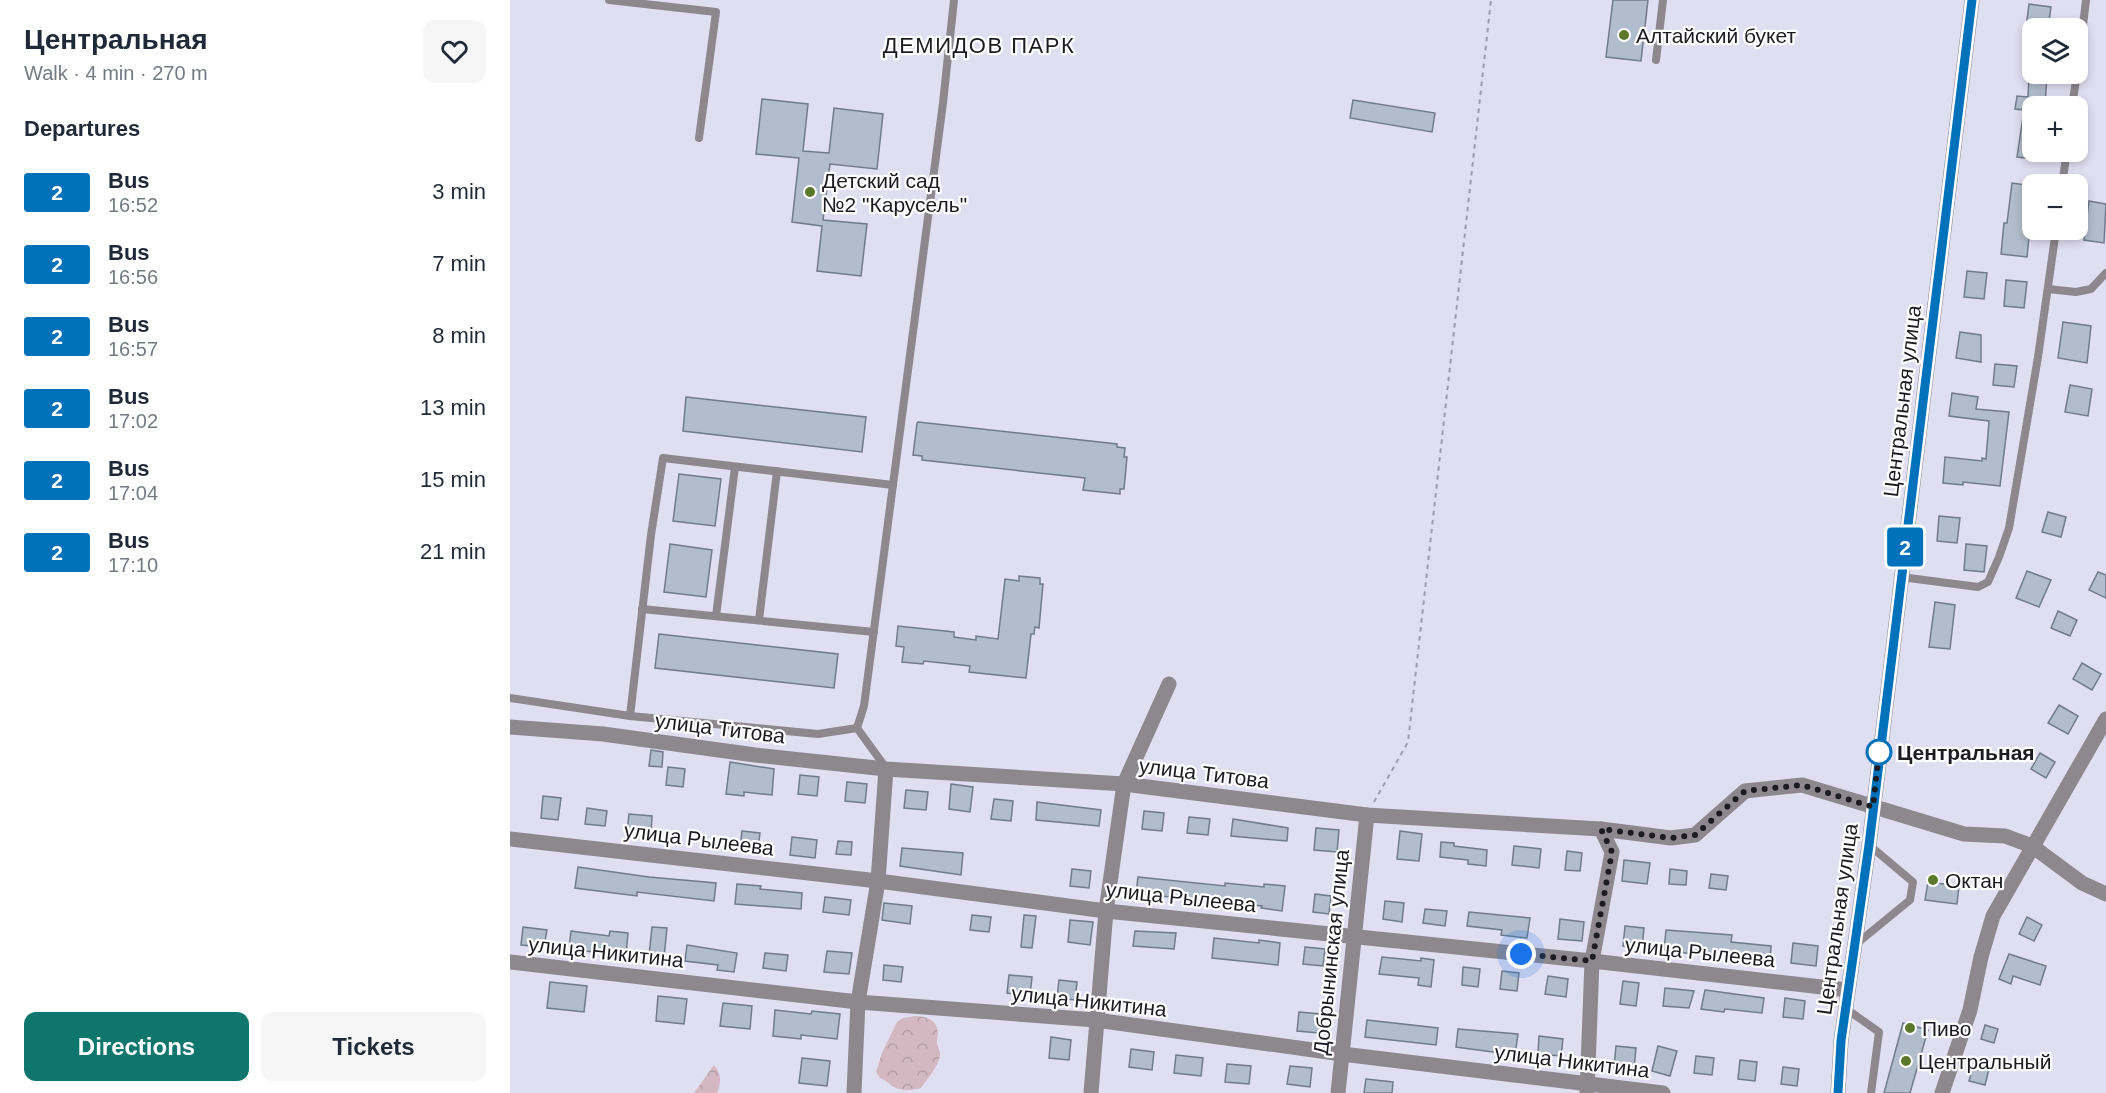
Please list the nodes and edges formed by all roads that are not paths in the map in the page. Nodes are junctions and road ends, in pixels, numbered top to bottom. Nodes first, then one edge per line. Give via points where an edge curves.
1 (609, 0) edge
2 (954, 0) edge
3 (1664, 0) edge
4 (1972, 0) edge
5 (2086, 0) edge
6 (2084, 18) edge
7 (1656, 60) dead end
8 (699, 138) dead end
9 (2055, 240) edge
10 (2106, 273) edge
11 (2048, 289) junction
12 (735, 467) junction
13 (777, 471) junction
14 (893, 484) junction
15 (1901, 577) junction
16 (642, 609) junction
17 (716, 616) junction
18 (759, 621) junction
19 (874, 632) junction
20 (1168, 684) dead end
21 (510, 698) edge
22 (630, 716) junction
23 (2106, 719) edge
24 (510, 727) edge
25 (857, 728) junction
26 (886, 769) junction
27 (1124, 784) junction
28 (1873, 807) junction
29 (1367, 815) junction
30 (1601, 829) junction
31 (510, 839) edge
32 (1869, 845) junction
33 (2032, 846) junction
34 (878, 881) junction
35 (2106, 894) edge
36 (1106, 911) junction
37 (1355, 938) junction
38 (1854, 946) junction
39 (1592, 961) junction
40 (510, 962) edge
41 (1848, 990) junction
42 (858, 1002) junction
43 (1845, 1008) junction
44 (1096, 1020) junction
45 (1342, 1054) junction
46 (1588, 1088) edge
47 (854, 1093) edge
48 (1091, 1093) edge
49 (1338, 1093) edge
50 (1663, 1093) edge
51 (1838, 1093) edge
52 (1871, 1093) edge
53 (1942, 1093) edge

1 - 8 lane via 716,12
2 - 14 lane
3 - 7 lane
4 - 15 street, Центральная улица
5 - 6 lane
9 - 11 lane
10 - 11 lane via 2091,289
11 - 15 lane via 2009,528 1988,582 1978,587
12 - 13 lane
12 - 16 lane via 663,458
12 - 17 lane
13 - 14 lane
13 - 18 lane
14 - 19 lane
15 - 28 street, Центральная улица
16 - 17 lane
16 - 22 lane
17 - 18 lane
18 - 19 lane
19 - 25 lane
20 - 27 street
21 - 22 lane
22 - 25 lane via 818,735
23 - 33 street
24 - 26 street, улица Титова via 603,734
25 - 26 lane
26 - 27 street, улица Титова
26 - 34 street
27 - 29 street, улица Титова
27 - 36 street
28 - 30 street, улица Титова via 1802,785 1745,791 1695,835 1671,838
28 - 32 street, Центральная улица
28 - 33 street, улица Титова via 1964,834 2005,836
29 - 30 street, улица Титова
29 - 37 street, Добрынинская улица
30 - 39 street via 1612,852
31 - 34 street, улица Рылеева
32 - 38 street, Центральная улица
32 - 38 lane via 1913,882 1912,891 1910,900
33 - 35 street, улица Титова via 2082,883
33 - 53 street via 1993,916 1970,1010
34 - 36 street, улица Рылеева
34 - 42 street
36 - 37 street, улица Рылеева
36 - 44 street
37 - 39 street, улица Рылеева
37 - 45 street, Добрынинская улица
38 - 41 street, Центральная улица
39 - 41 street, улица Рылеева
39 - 46 street
40 - 42 street, улица Никитина
41 - 43 street, Центральная улица
42 - 44 street, улица Никитина
42 - 47 street
43 - 51 street, Центральная улица
43 - 52 lane via 1879,1032
44 - 45 street, улица Никитина
44 - 48 street
45 - 46 street, улица Никитина
45 - 49 street, Добрынинская улица
46 - 50 street, улица Никитина

